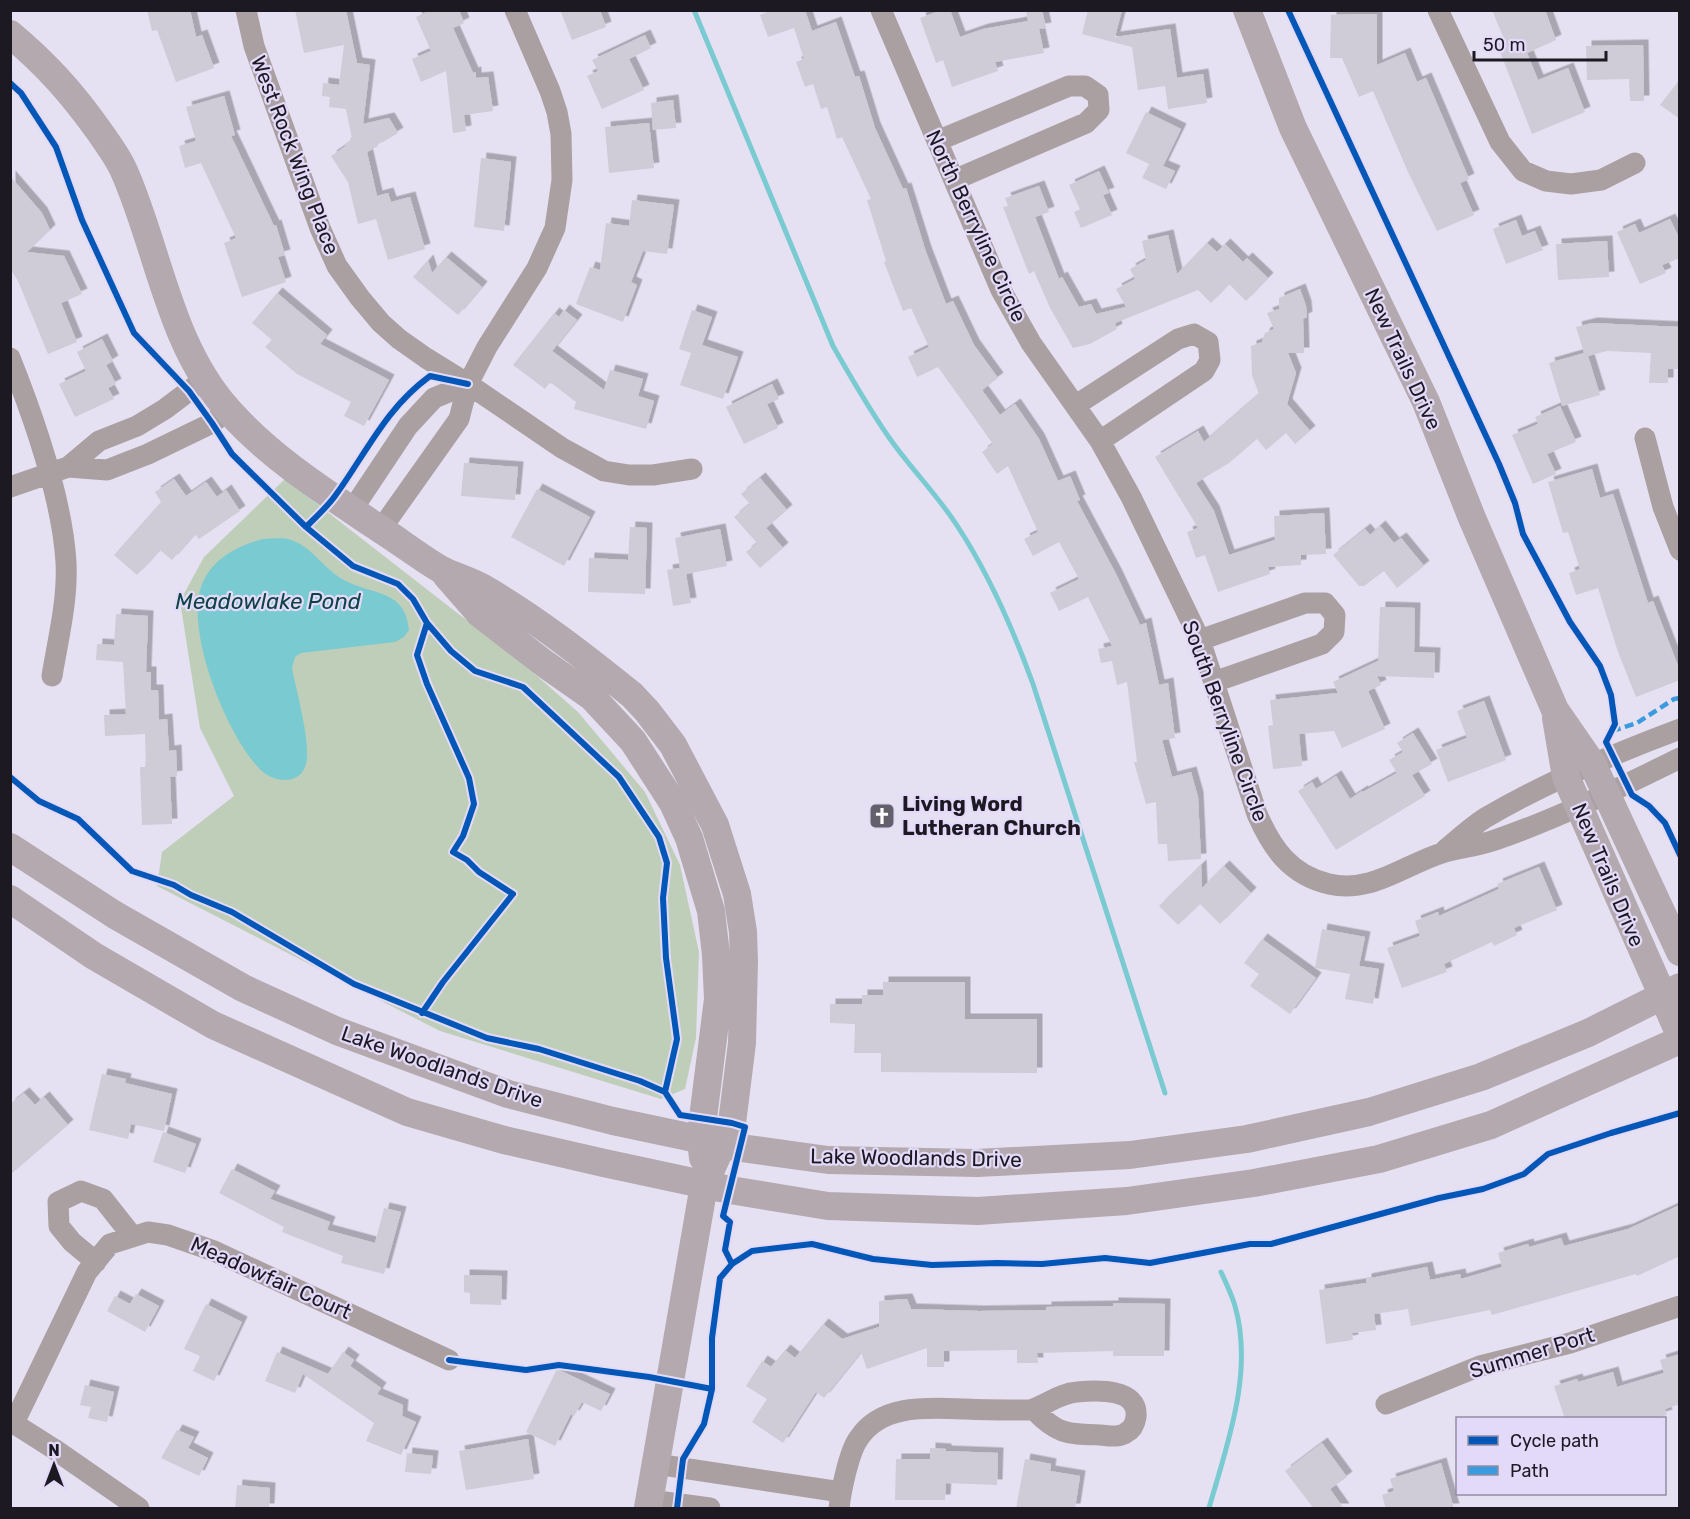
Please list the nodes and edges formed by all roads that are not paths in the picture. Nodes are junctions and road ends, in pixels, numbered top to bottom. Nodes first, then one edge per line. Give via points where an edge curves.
1 (246, 10) edge
2 (515, 10) edge
3 (881, 10) edge
4 (1247, 10) edge
5 (1438, 10) edge
6 (10, 34) edge
7 (937, 141) junction
8 (1635, 163) dead end
9 (954, 180) junction
10 (10, 358) edge
11 (206, 378) junction
12 (468, 384) junction
13 (1076, 405) junction
14 (228, 410) junction
15 (117, 434) junction
16 (1645, 438) dead end
17 (1100, 441) junction
18 (127, 462) junction
19 (692, 469) dead end
20 (58, 471) junction
21 (10, 487) edge
22 (352, 510) junction
23 (381, 529) junction
24 (1680, 550) edge
25 (1160, 558) joint
26 (1200, 640) junction
27 (52, 676) dead end
28 (1214, 682) junction
29 (1555, 710) junction
30 (1680, 729) edge
31 (1680, 758) edge
32 (1593, 765) junction
33 (1566, 777) junction
34 (1607, 794) junction
35 (1579, 807) junction
36 (10, 848) edge
37 (1440, 854) junction
38 (10, 899) edge
39 (1680, 952) edge
40 (1670, 992) edge
41 (1680, 1035) edge
42 (1680, 1040) edge
43 (712, 1142) junction
44 (704, 1185) junction
45 (133, 1237) junction
46 (96, 1262) junction
47 (1680, 1306) edge
48 (449, 1360) dead end
49 (1386, 1404) dead end
50 (1030, 1410) dead end
51 (12, 1422) edge
52 (656, 1464) junction
53 (840, 1500) edge
54 (649, 1504) edge
55 (139, 1509) edge
56 (710, 1509) edge

1 - 12 street, West Rock Wing Place via 254,46 337,266 360,298 399,339
2 - 12 street via 557,112 561,134 560,204 555,228 537,268 487,346
3 - 7 street, North Berryline Circle
4 - 29 main road, New Trails Drive via 1293,128 1426,402
5 - 8 street via 1500,142 1523,171 1546,181 1571,184 1601,180
6 - 11 main road via 65,87 123,169 169,300
7 - 9 street, North Berryline Circle
7 - 9 street via 1070,86 1086,86 1098,95 1099,110 1086,123
9 - 13 street, North Berryline Circle via 1001,290 1031,343
10 - 20 street
11 - 14 main road
11 - 15 street via 165,409
12 - 19 street, West Rock Wing Place via 562,448 604,471 653,475
12 - 22 street via 434,398 408,426
12 - 23 street via 459,419
13 - 17 street, North Berryline Circle
13 - 17 street via 1178,339 1194,334 1208,342 1210,360 1204,371
14 - 18 street via 212,423
14 - 22 main road via 316,488
15 - 18 street
15 - 20 street via 99,441
16 - 24 street via 1663,507
17 - 25 street, North Berryline Circle
18 - 20 street via 107,470
20 - 21 street
20 - 27 street via 66,564
22 - 23 main road
23 - 43 main road via 441,569 480,614 592,697 633,741 673,803 689,838 711,911 718,999
25 - 26 street, South Berryline Circle
26 - 28 street, South Berryline Circle
26 - 28 street via 1305,603 1325,603 1335,615 1334,632 1322,644
28 - 37 street, South Berryline Circle via 1257,814 1268,840 1287,861 1307,876 1330,884 1356,886 1386,879
29 - 32 main road, New Trails Drive
29 - 33 main road, New Trails Drive
30 - 32 street, South Berryline Circle
31 - 34 street, South Berryline Circle
32 - 33 street, South Berryline Circle
32 - 34 main road, New Trails Drive
33 - 35 main road, New Trails Drive
33 - 37 street, South Berryline Circle via 1483,819
34 - 35 street, South Berryline Circle
34 - 39 main road, New Trails Drive
35 - 37 street, South Berryline Circle via 1494,840
35 - 40 main road, New Trails Drive
36 - 43 main road, Lake Woodlands Drive via 223,977 337,1031 508,1094
38 - 44 main road via 94,956 213,1025 407,1112 504,1140
40 - 41 main road, New Trails Drive
40 - 43 main road, Lake Woodlands Drive via 1588,1033 1481,1077 1369,1112 1247,1139 1130,1155 977,1163 828,1160
42 - 44 main road via 1491,1125 1379,1159 1254,1183 1127,1201 978,1211 828,1206
43 - 44 main road
44 - 52 main road
45 - 46 street, Meadowfair Court via 110,1244
45 - 46 street via 103,1199 81,1191 58,1202 59,1226
45 - 48 street, Meadowfair Court via 148,1232 205,1247
46 - 51 street, Meadowfair Court via 87,1272
47 - 49 street, Summer Port via 1570,1343 1480,1366
50 - 53 street via 931,1408 892,1413 874,1422 858,1438
51 - 55 street
52 - 53 street
52 - 54 main road
54 - 56 street

